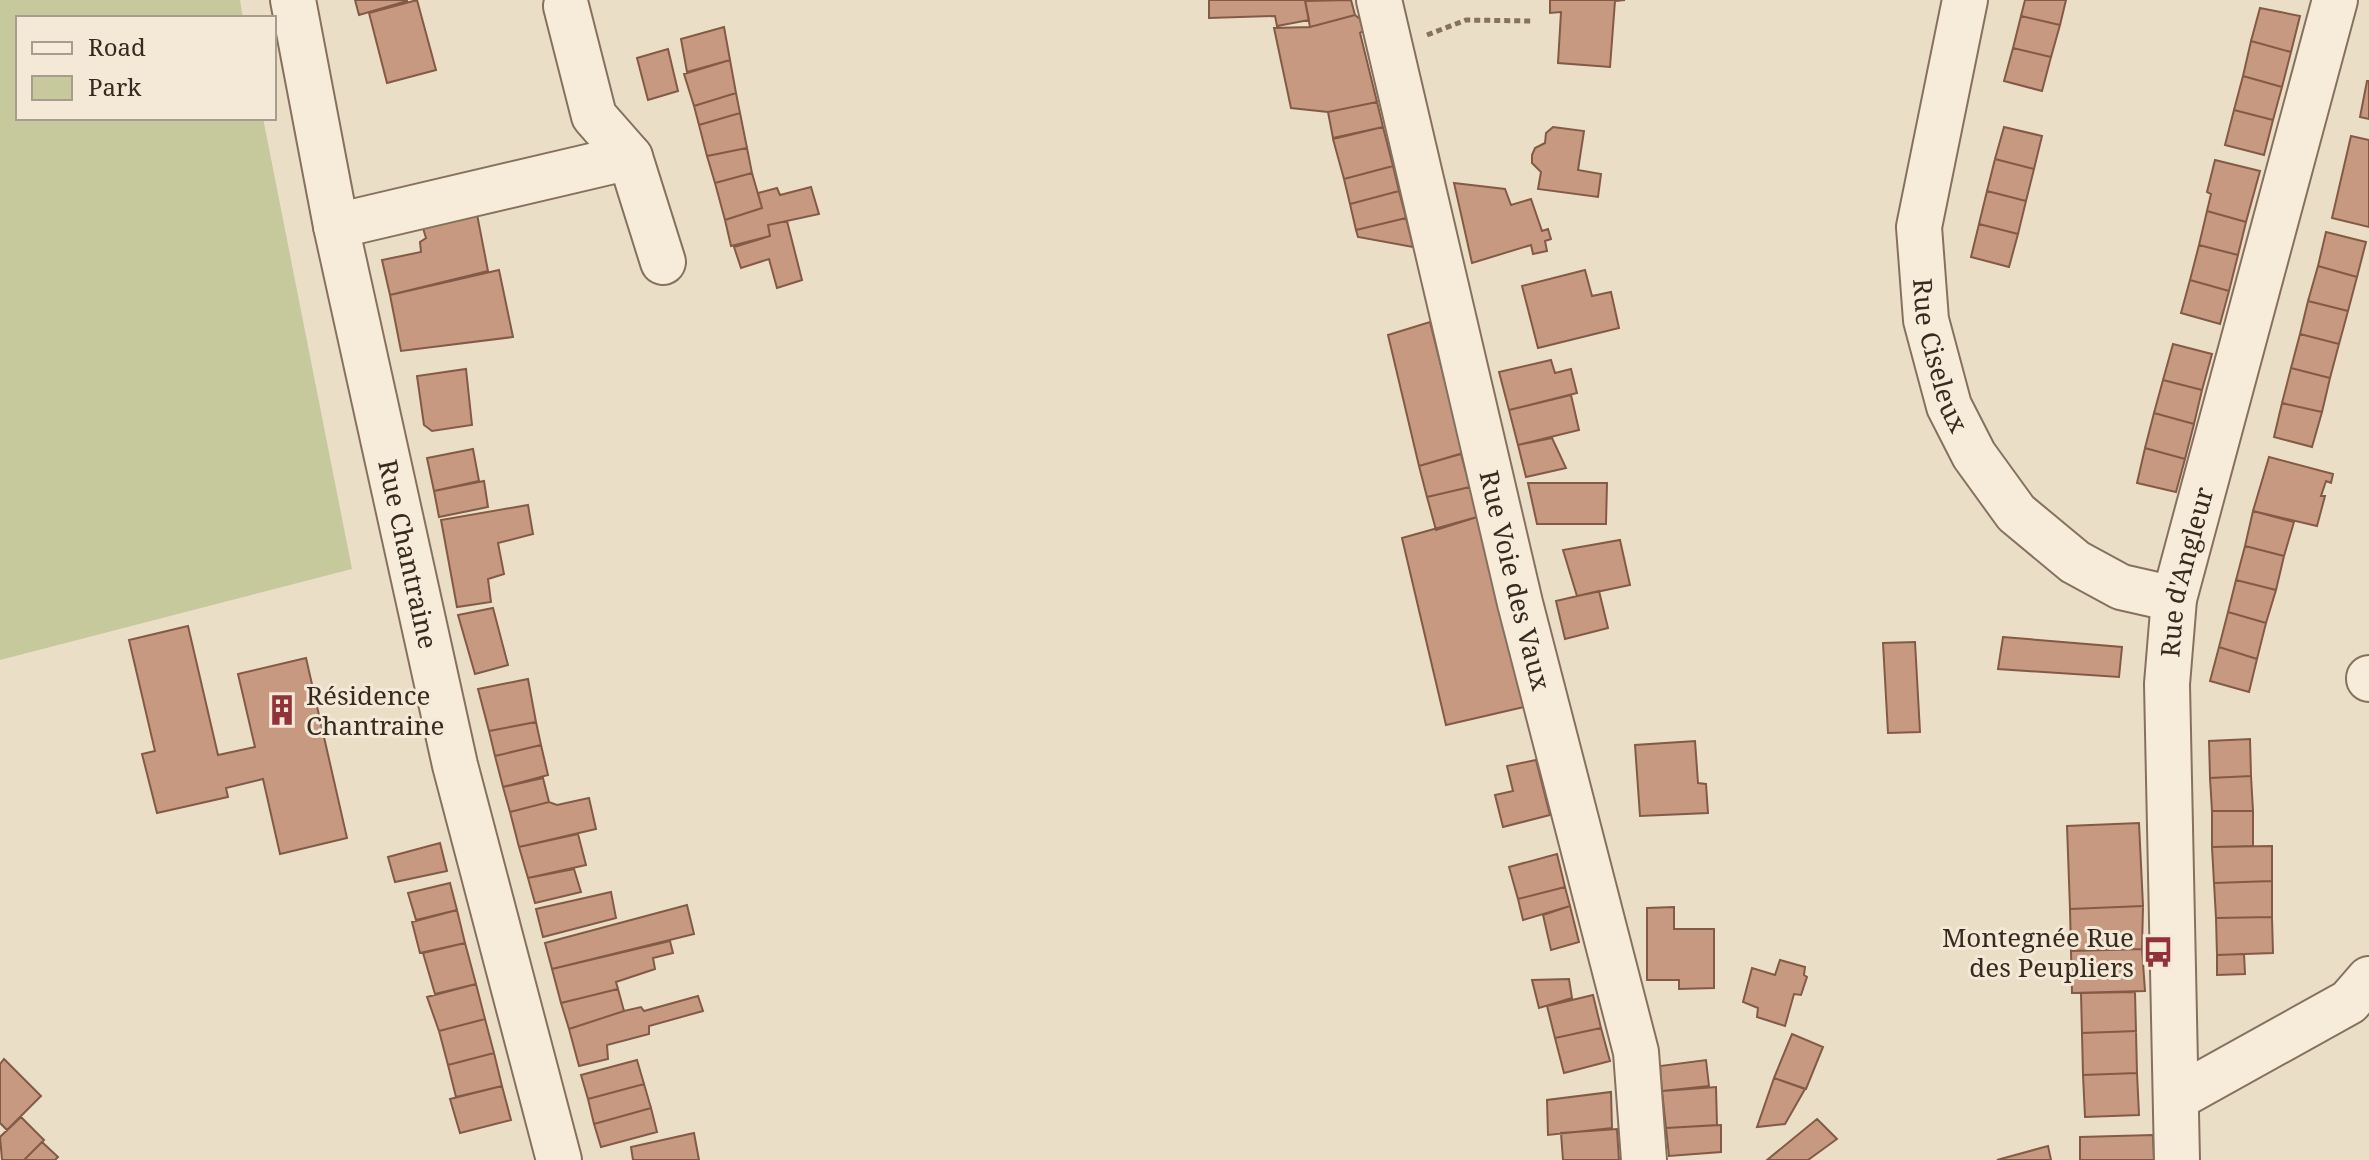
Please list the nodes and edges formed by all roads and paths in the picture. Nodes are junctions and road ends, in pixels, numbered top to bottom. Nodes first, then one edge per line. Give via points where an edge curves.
1 (293, 0) edge
2 (1379, 0) edge
3 (1965, 0) edge
4 (2335, 0) edge
5 (566, 6) dead end
6 (1531, 21) dead end
7 (1390, 49) junction
8 (630, 157) junction
9 (336, 226) junction
10 (663, 262) dead end
11 (2174, 599) junction
12 (2369, 980) edge
13 (2178, 1097) junction
14 (559, 1160) edge
15 (1644, 1160) edge
16 (2177, 1160) edge

1 - 9 street, Rue Chantraine
2 - 7 street, Rue Voie des Vaux
3 - 11 street, Rue Ciseleux via 1919,227 1926,320 1949,406 1974,455 2016,513 2075,562 2121,587
4 - 11 street, Rue d'Angleur
5 - 8 street via 594,116
6 - 7 path via 1466,20
7 - 15 street, Rue Voie des Vaux via 1520,603 1636,1052
8 - 9 street
8 - 10 street
9 - 14 street, Rue Chantraine via 455,765
11 - 13 street, Rue d'Angleur via 2167,684
12 - 13 street via 2349,1002
13 - 16 street, Rue d'Angleur

